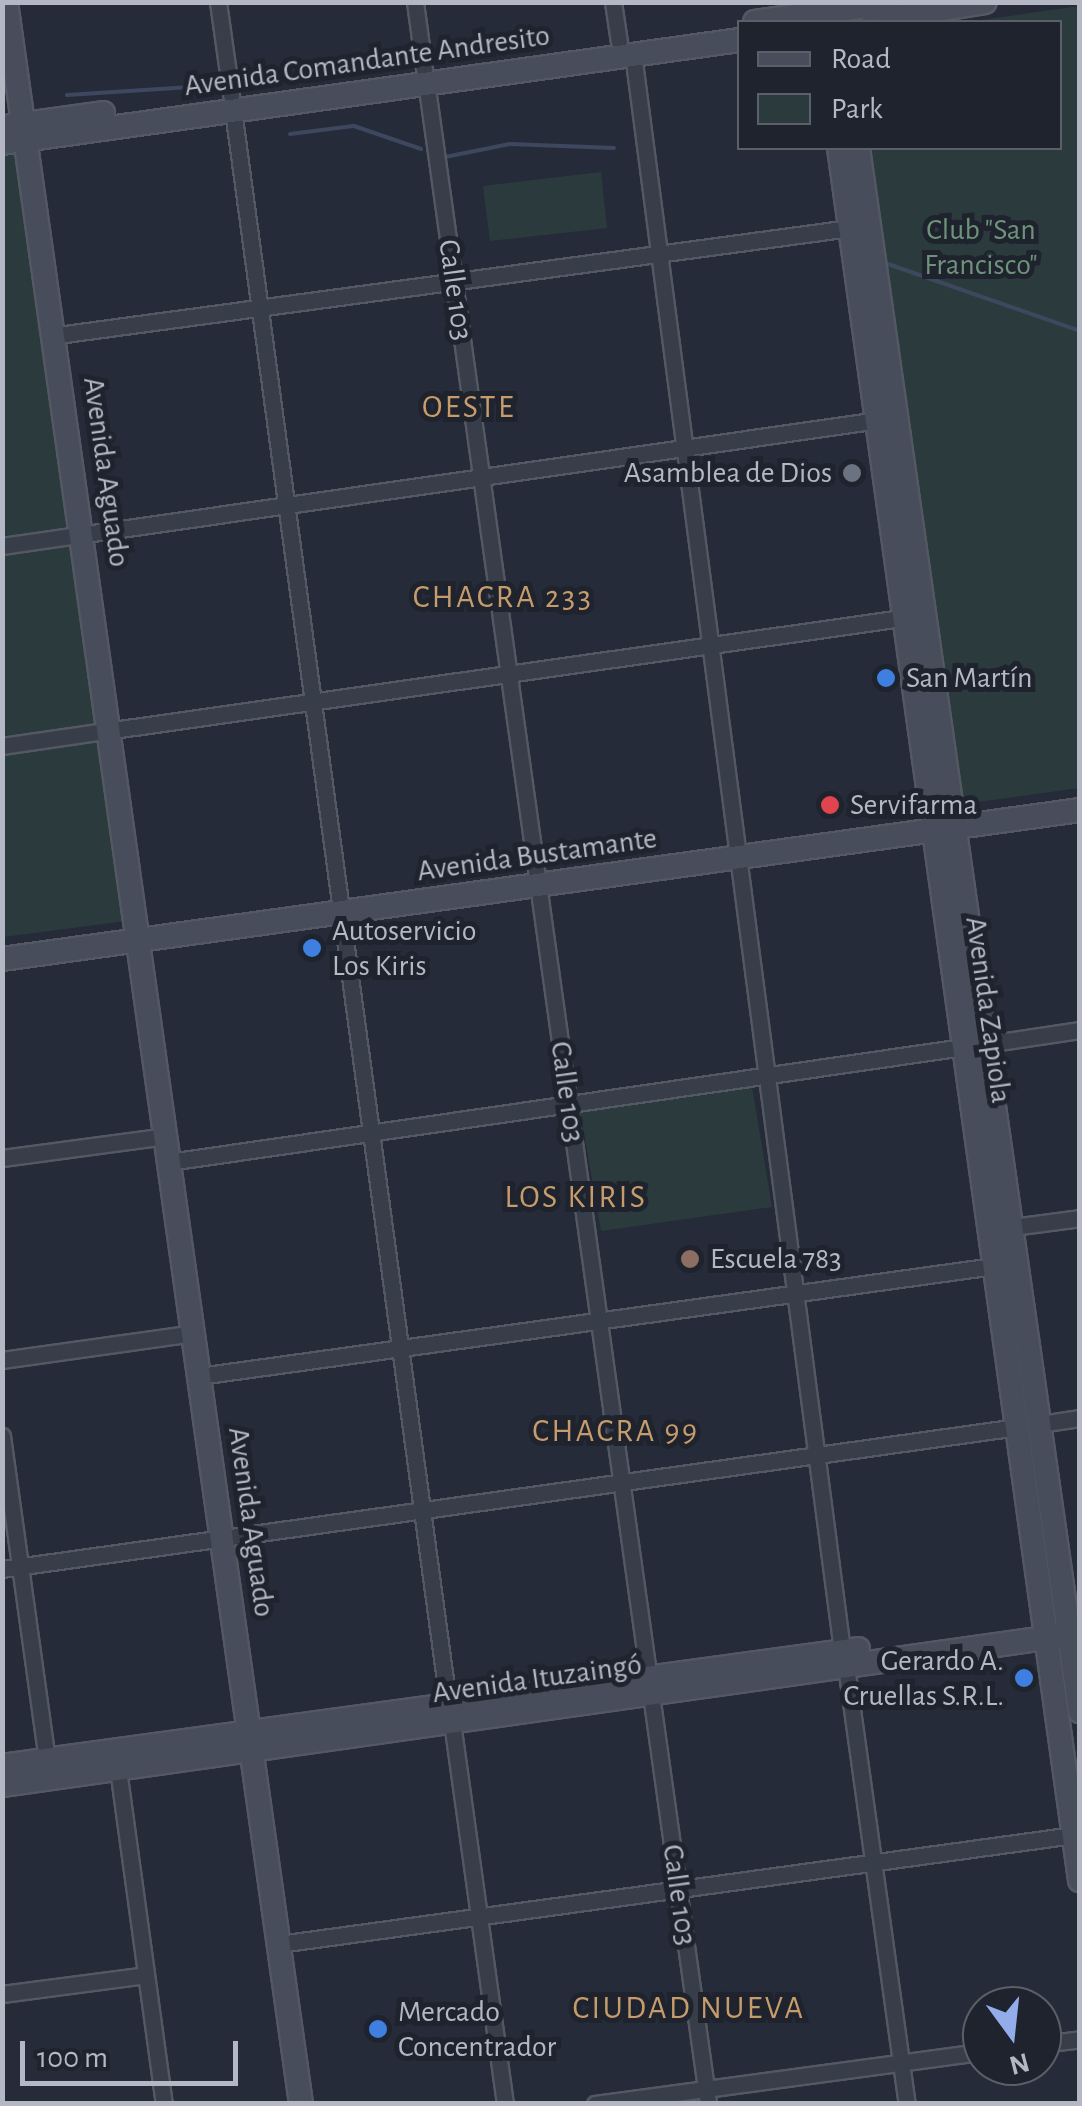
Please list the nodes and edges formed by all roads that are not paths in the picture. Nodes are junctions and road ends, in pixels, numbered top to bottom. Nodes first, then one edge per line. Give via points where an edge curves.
1 (6, 2) edge
2 (21, 2) edge
3 (218, 2) edge
4 (415, 2) edge
5 (614, 2) edge
6 (894, 2) edge
7 (985, 2) edge
8 (832, 12) edge
9 (771, 20) edge
10 (872, 20) edge
11 (737, 26) edge
12 (737, 40) edge
13 (626, 48) junction
14 (425, 75) junction
15 (232, 103) junction
16 (22, 132) edge
17 (839, 150) edge
18 (858, 150) edge
19 (859, 242) junction
20 (655, 254) junction
21 (454, 280) junction
22 (259, 308) junction
23 (65, 334) junction
24 (885, 418) junction
25 (680, 447) junction
26 (481, 474) junction
27 (287, 501) junction
28 (89, 534) junction
29 (2, 546) edge
30 (902, 618) junction
31 (706, 646) junction
32 (508, 674) junction
33 (315, 701) junction
34 (116, 730) junction
35 (2, 746) edge
36 (1080, 810) edge
37 (944, 829) junction
38 (735, 858) junction
39 (538, 885) junction
40 (344, 912) junction
41 (145, 942) junction
42 (2, 959) edge
43 (1080, 1030) edge
44 (974, 1045) junction
45 (764, 1076) junction
46 (568, 1104) junction
47 (376, 1132) junction
48 (166, 1136) junction
49 (2, 1158) edge
50 (168, 1162) junction
51 (1080, 1218) edge
52 (1012, 1227) junction
53 (994, 1266) junction
54 (793, 1293) junction
55 (599, 1320) junction
56 (193, 1334) junction
57 (406, 1347) junction
58 (2, 1360) edge
59 (199, 1376) junction
60 (1080, 1418) edge
61 (1028, 1425) junction
62 (2, 1436) edge
63 (815, 1455) junction
64 (621, 1482) junction
65 (428, 1509) junction
66 (224, 1538) junction
67 (22, 1566) junction
68 (2, 1569) edge
69 (1065, 1628) edge
70 (844, 1658) junction
71 (650, 1684) junction
72 (450, 1712) junction
73 (1080, 1712) edge
74 (251, 1740) junction
75 (2, 1766) edge
76 (48, 1769) junction
77 (118, 1769) junction
78 (2, 1784) edge
79 (1074, 1834) junction
80 (874, 1862) junction
81 (1080, 1880) edge
82 (678, 1889) junction
83 (479, 1916) junction
84 (278, 1944) junction
85 (146, 1976) junction
86 (2, 1994) edge
87 (962, 2055) edge
88 (902, 2063) junction
89 (707, 2096) edge
90 (164, 2104) edge
91 (301, 2104) edge
92 (505, 2104) edge
93 (595, 2104) edge
94 (907, 2104) edge

1 - 16 main road, Avenida Aguado
2 - 16 main road, Avenida Aguado
3 - 15 street
4 - 14 street, Calle 103
5 - 13 street
6 - 8 main road
7 - 10 main road
8 - 9 main road
11 - 13 main road, Avenida Comandante Andresito
12 - 13 main road, Avenida Comandante Andresito
13 - 14 main road, Avenida Comandante Andresito
13 - 20 street
14 - 15 main road, Avenida Comandante Andresito
14 - 21 street, Calle 103
15 - 16 main road, Avenida Comandante Andresito
15 - 22 street
16 - 23 main road, Avenida Aguado
16 - 28 main road, Avenida Aguado
17 - 19 main road, Avenida Zapiola
18 - 19 main road, Avenida Zapiola
19 - 20 street
19 - 24 main road, Avenida Zapiola
20 - 21 street
20 - 25 street
21 - 22 street
21 - 26 street, Calle 103
22 - 23 street
22 - 27 street
23 - 28 main road, Avenida Aguado
24 - 25 street
24 - 30 main road, Avenida Zapiola
24 - 37 main road, Avenida Zapiola
25 - 26 street
25 - 31 street
26 - 27 street
26 - 32 street, Calle 103
27 - 28 street
27 - 33 street
28 - 29 street
28 - 34 main road, Avenida Aguado
30 - 31 street
30 - 37 main road, Avenida Zapiola
31 - 32 street
31 - 38 street
32 - 33 street
32 - 39 street, Calle 103
33 - 34 street
33 - 40 street
34 - 35 street
34 - 41 main road, Avenida Aguado
36 - 37 main road, Avenida Bustamante
37 - 38 main road, Avenida Bustamante
37 - 44 main road, Avenida Zapiola
38 - 39 main road, Avenida Bustamante
38 - 45 street
39 - 40 main road, Avenida Bustamante
39 - 46 street, Calle 103
40 - 41 main road, Avenida Bustamante
40 - 47 street
41 - 42 main road, Avenida Bustamante
41 - 48 main road, Avenida Aguado
43 - 44 street
44 - 45 street
44 - 52 main road, Avenida Zapiola
44 - 53 main road, Avenida Zapiola
45 - 46 street
45 - 54 street
46 - 47 street
46 - 55 street, Calle 103
47 - 50 street
47 - 57 street
48 - 49 street
48 - 50 main road, Avenida Aguado
50 - 56 main road, Avenida Aguado
51 - 52 street
52 - 61 main road, Avenida Zapiola
53 - 54 street
53 - 61 main road, Avenida Zapiola
54 - 55 street
54 - 63 street
55 - 57 street
55 - 64 street, Calle 103
56 - 58 street
56 - 59 main road, Avenida Aguado
57 - 59 street
57 - 65 street
59 - 66 main road, Avenida Aguado
60 - 61 street
61 - 63 street
61 - 69 main road, Avenida Zapiola
62 - 67 street
63 - 64 street
63 - 70 street
64 - 65 street
64 - 71 street, Calle 103
65 - 66 street
65 - 72 street
66 - 67 street
66 - 74 main road, Avenida Aguado
67 - 68 street
67 - 76 street
69 - 70 main road, Avenida Ituzaingó
69 - 73 main road, Avenida Zapiola
69 - 79 main road, Avenida Zapiola
70 - 71 main road, Avenida Ituzaingó
70 - 80 street
71 - 72 main road, Avenida Ituzaingó
71 - 82 street, Calle 103
72 - 74 main road, Avenida Ituzaingó
72 - 83 street
74 - 76 main road, Avenida Ituzaingó
74 - 77 main road, Avenida Ituzaingó
74 - 84 main road, Avenida Aguado
75 - 76 main road, Avenida Ituzaingó
76 - 77 main road, Avenida Ituzaingó
76 - 78 main road, Avenida Ituzaingó
77 - 85 street
79 - 80 street
79 - 81 main road, Avenida Zapiola
80 - 82 street
80 - 88 street
82 - 83 street
82 - 89 street, Calle 103
83 - 84 street
83 - 92 street
84 - 91 main road, Avenida Aguado
85 - 86 street
85 - 90 street
87 - 88 street
88 - 89 street
88 - 94 street
89 - 93 street

